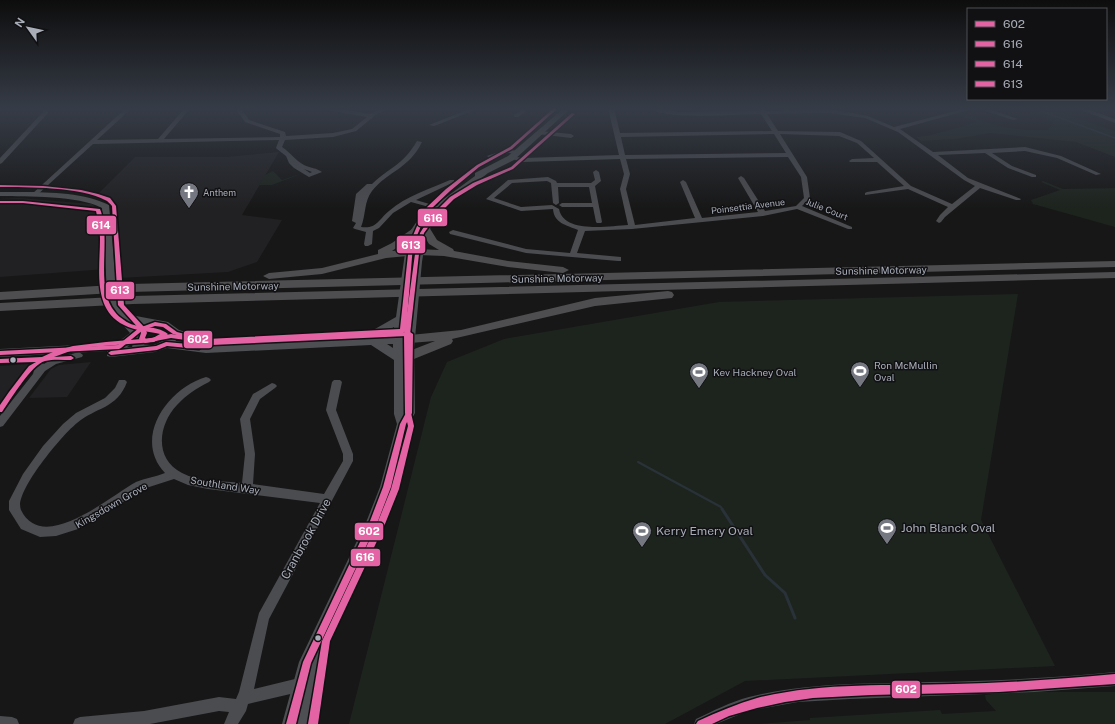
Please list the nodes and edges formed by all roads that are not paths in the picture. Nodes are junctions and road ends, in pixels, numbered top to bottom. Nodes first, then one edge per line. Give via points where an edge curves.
1 (18, 142) edge
2 (92, 142) joint
3 (99, 142) edge
4 (281, 142) edge
5 (419, 142) dead end
6 (530, 142) edge
7 (619, 142) edge
8 (782, 142) edge
9 (859, 142) edge
10 (915, 142) edge
11 (986, 151) junction
12 (932, 154) junction
13 (514, 155) junction
14 (790, 155) junction
15 (490, 156) dead end
16 (624, 157) junction
17 (292, 160) dead end
18 (879, 160) junction
19 (0, 161) edge
20 (852, 161) dead end
21 (596, 172) dead end
22 (1098, 174) dead end
23 (1034, 176) dead end
24 (741, 178) dead end
25 (452, 181) dead end
26 (683, 182) dead end
27 (554, 185) junction
28 (592, 185) junction
29 (980, 185) junction
30 (909, 187) junction
31 (0, 194) edge
32 (867, 194) dead end
33 (34, 195) junction
34 (1018, 199) dead end
35 (410, 200) junction
36 (596, 205) junction
37 (556, 206) junction
38 (436, 207) junction
39 (798, 207) junction
40 (953, 207) junction
41 (763, 214) junction
42 (699, 220) junction
43 (939, 221) dead end
44 (599, 222) dead end
45 (632, 227) junction
46 (850, 228) dead end
47 (582, 229) junction
48 (370, 230) junction
49 (420, 230) junction
50 (453, 232) dead end
51 (368, 244) dead end
52 (413, 252) junction
53 (454, 254) junction
54 (573, 255) junction
55 (374, 258) junction
56 (618, 259) dead end
57 (1115, 264) edge
58 (741, 273) junction
59 (1115, 276) edge
60 (811, 283) junction
61 (157, 288) junction
62 (131, 294) junction
63 (93, 295) junction
64 (113, 295) junction
65 (0, 296) edge
66 (408, 302) junction
67 (0, 307) edge
68 (118, 307) joint
69 (401, 318) junction
70 (155, 324) junction
71 (175, 333) junction
72 (461, 334) junction
73 (134, 336) junction
74 (404, 337) junction
75 (373, 339) junction
76 (166, 344) junction
77 (144, 348) junction
78 (0, 353) edge
79 (79, 356) junction
80 (404, 357) junction
81 (0, 358) edge
82 (32, 358) junction
83 (37, 374) junction
84 (206, 380) dead end
85 (122, 382) dead end
86 (337, 382) dead end
87 (272, 386) dead end
88 (0, 423) edge
89 (173, 474) junction
90 (247, 488) junction
91 (327, 499) junction
92 (318, 638) junction
93 (1115, 679) edge
94 (300, 685) junction
95 (243, 702) junction
96 (0, 723) edge
97 (12, 724) edge
98 (80, 724) edge
99 (231, 724) edge
100 (291, 724) edge
101 (305, 724) edge
102 (701, 724) edge

1 - 19 street
2 - 3 street
2 - 33 street
4 - 17 street via 279,148
5 - 48 street via 409,157 370,189 366,196 357,228
6 - 13 main road
7 - 16 street
8 - 14 street, Poinsettia Avenue
9 - 18 street
10 - 12 street
11 - 12 street
11 - 22 street via 1018,148 1038,151
11 - 23 street via 1010,167
12 - 29 street via 954,171
13 - 15 street via 508,151
13 - 16 street via 523,160
13 - 38 main road
14 - 16 street
14 - 39 street, Poinsettia Avenue via 807,185 807,198
16 - 45 street via 627,174 623,189
18 - 20 street
18 - 30 street
21 - 28 street via 598,181
24 - 41 street
25 - 35 street
26 - 42 street
27 - 28 street
27 - 37 street
27 - 37 street via 553,180 548,179 510,181 488,199 521,209
28 - 36 street
29 - 34 street
29 - 40 street
30 - 32 street
30 - 40 street
31 - 33 main road
33 - 64 main road via 94,201 106,207
35 - 38 street
35 - 48 street
36 - 37 street
36 - 44 street
37 - 47 street via 561,221
38 - 49 main road
39 - 41 street, Poinsettia Avenue
39 - 46 street, Julie Court
40 - 43 street
41 - 42 street, Poinsettia Avenue
42 - 45 street, Poinsettia Avenue
45 - 47 street, Poinsettia Avenue
47 - 54 street
48 - 51 street
49 - 52 main road
49 - 53 highway via 435,244
49 - 55 highway
50 - 54 street via 526,251
52 - 53 highway
52 - 55 highway
52 - 66 main road
53 - 58 highway via 508,264 566,270 725,270
54 - 56 street
55 - 61 highway via 310,273 173,284
57 - 58 highway, Sunshine Motorway
58 - 61 highway, Sunshine Motorway
59 - 60 highway, Sunshine Motorway
60 - 62 highway, Sunshine Motorway
60 - 72 highway via 801,287 610,300 569,307
61 - 62 highway, Sunshine Motorway
62 - 63 highway, Sunshine Motorway
63 - 65 highway, Sunshine Motorway
63 - 67 highway, Sunshine Motorway
64 - 68 street
64 - 73 main road via 113,308
66 - 69 main road
66 - 74 main road
68 - 70 main road via 123,314 133,319
69 - 74 main road
69 - 75 main road
70 - 71 main road via 168,326
70 - 73 main road via 142,328
71 - 75 main road via 212,343
71 - 76 main road
72 - 74 highway
72 - 80 highway via 454,339
73 - 77 main road via 134,343
73 - 78 main road via 119,347
74 - 75 main road
74 - 80 main road
75 - 76 main road via 206,349
75 - 80 main road
76 - 77 main road via 157,348
77 - 79 main road via 123,353
79 - 82 main road
79 - 83 street via 53,362
80 - 92 main road via 400,414 403,424 387,486 374,521
81 - 82 main road
82 - 83 street via 40,365
83 - 88 street
84 - 89 street via 190,388 172,404 158,431 157,452 161,461
85 - 89 street, Kingsdown Grove via 114,397 75,419 43,454 17,493 14,501 15,510 31,529 65,529 86,521 141,485 165,479
86 - 91 street, Cranbrook Drive via 331,410 348,459
87 - 90 street via 256,397 245,420 250,454
89 - 90 street, Southland Way via 201,482
90 - 91 street, Southland Way
91 - 95 street, Cranbrook Drive via 262,621
92 - 94 main road
92 - 101 main road
93 - 102 street via 1034,687 835,692 777,697 747,703
94 - 95 street
94 - 100 main road
95 - 98 street via 144,718
95 - 99 street, Cranbrook Drive
96 - 97 street

